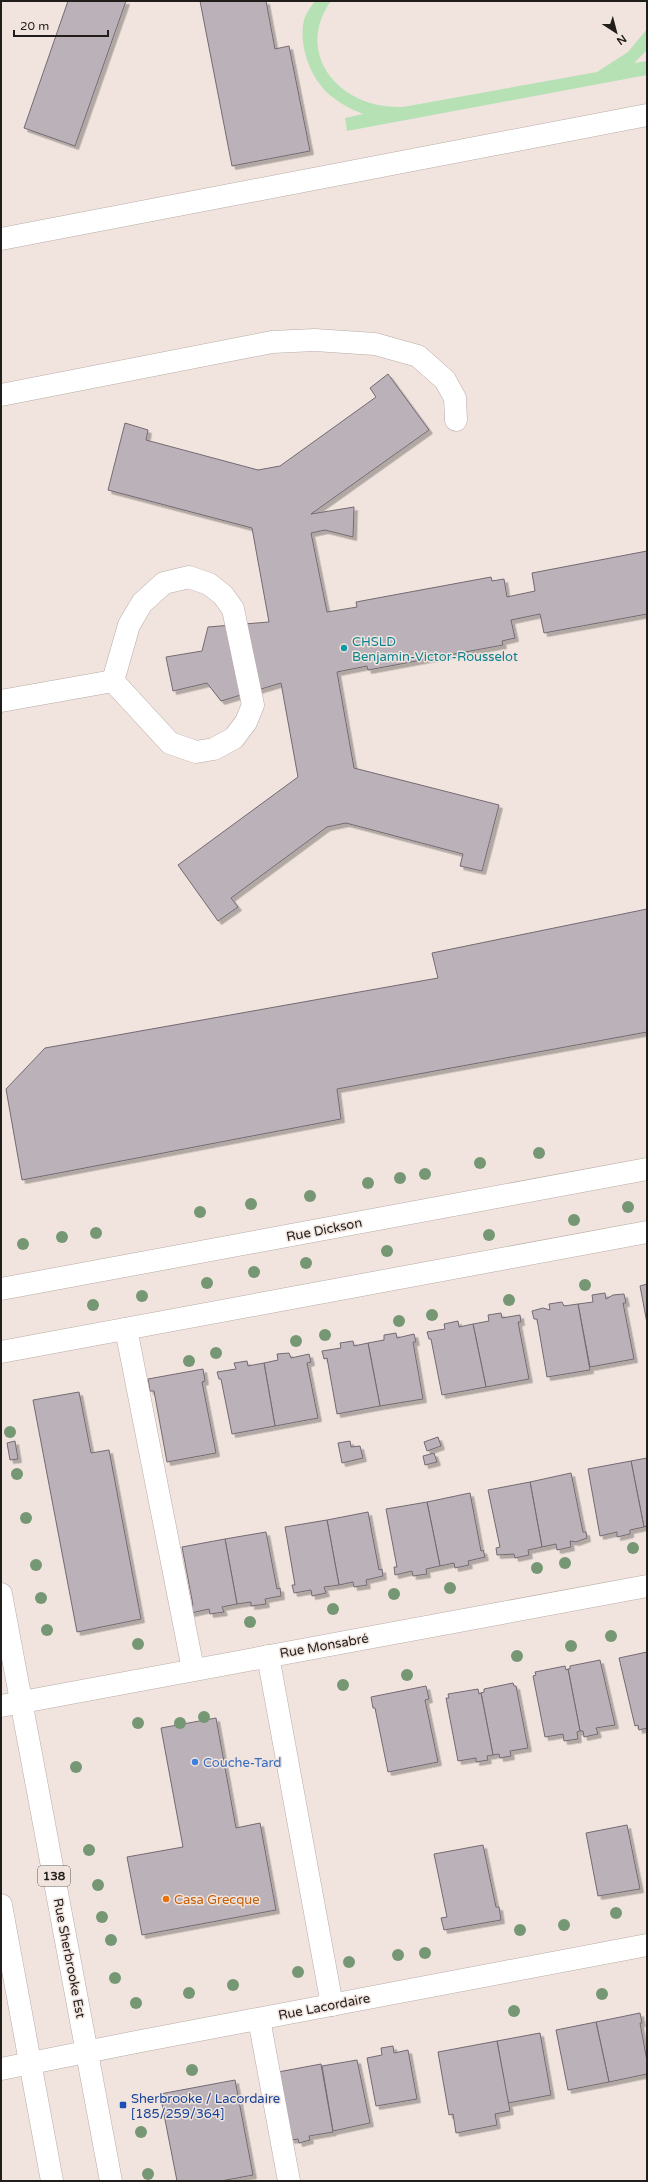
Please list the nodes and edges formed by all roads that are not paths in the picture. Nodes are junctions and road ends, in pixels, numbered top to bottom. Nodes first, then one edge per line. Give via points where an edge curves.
1 (647, 115) edge
2 (1, 239) edge
3 (1, 395) edge
4 (456, 420) dead end
5 (113, 681) junction
6 (1, 701) edge
7 (647, 1169) edge
8 (647, 1232) edge
9 (1, 1288) edge
10 (126, 1329) junction
11 (1, 1352) edge
12 (647, 1586) edge
13 (1, 1594) edge
14 (268, 1656) junction
15 (193, 1669) junction
16 (11, 1704) edge
17 (1, 1905) edge
18 (647, 1945) edge
19 (332, 2005) junction
20 (259, 2019) junction
21 (87, 2052) junction
22 (31, 2064) junction
23 (1, 2069) edge
24 (52, 2181) edge
25 (111, 2181) edge
26 (289, 2181) edge

1 - 2 main road
3 - 4 main road via 272,342 315,340 375,344 418,356 445,380 455,398
5 - 5 main road via 170,743 196,752 214,749 234,738 246,722 253,705 233,609 223,595 209,584 189,577 164,583 142,603 129,625
5 - 6 main road
7 - 9 main road, Rue Dickson
8 - 10 main road
10 - 11 main road
10 - 15 main road
12 - 14 main road, Rue Monsabré
13 - 16 main road, Rue Sherbrooke Est / 138
14 - 15 main road, Rue Monsabré
14 - 19 main road
15 - 16 main road, Rue Monsabré
16 - 21 main road, Rue Sherbrooke Est / 138
17 - 22 main road
18 - 19 main road, Rue Lacordaire
19 - 20 main road, Rue Lacordaire
20 - 21 main road, Rue Lacordaire
20 - 26 main road
21 - 22 main road, Rue Lacordaire
21 - 25 main road, Rue Sherbrooke Est / 138
22 - 23 main road, Rue Lacordaire
22 - 24 main road

